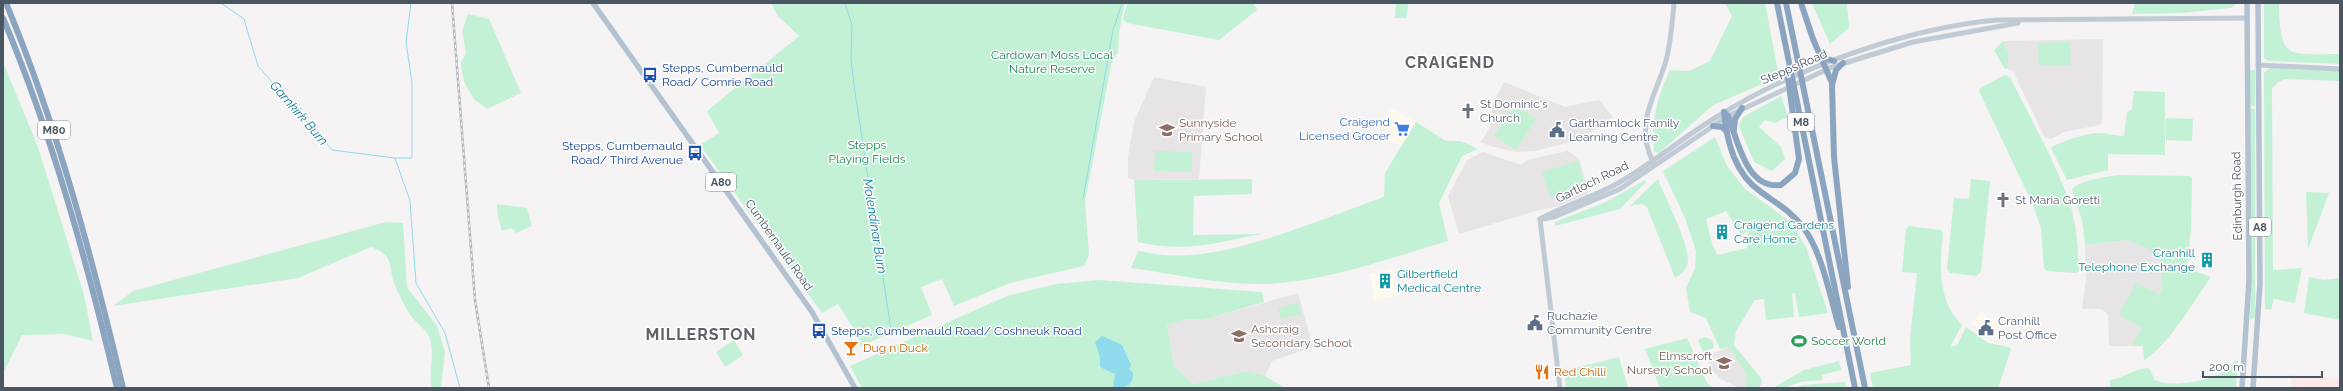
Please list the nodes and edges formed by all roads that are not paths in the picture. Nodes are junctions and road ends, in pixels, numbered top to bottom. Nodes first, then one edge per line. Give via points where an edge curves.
1 (6, 3) edge
2 (593, 3) edge
3 (1674, 3) edge
4 (1777, 3) edge
5 (1786, 3) edge
6 (1801, 3) edge
7 (2247, 3) edge
8 (2258, 3) edge
9 (3, 18) edge
10 (2247, 18) junction
11 (2259, 18) junction
12 (2041, 20) junction
13 (1959, 24) junction
14 (1961, 32) junction
15 (1786, 50) junction
16 (1817, 50) junction
17 (1834, 61) junction
18 (1843, 63) junction
19 (2248, 65) junction
20 (2258, 65) junction
21 (1825, 67) junction
22 (2340, 69) edge
23 (1816, 71) junction
24 (1832, 85) junction
25 (1742, 108) junction
26 (1725, 115) junction
27 (1713, 126) junction
28 (1734, 130) junction
29 (1727, 132) junction
30 (1654, 164) junction
31 (1859, 356) junction
32 (1849, 357) junction
33 (117, 388) edge
34 (123, 388) edge
35 (856, 388) edge
36 (1560, 388) edge
37 (1855, 388) edge
38 (1865, 388) edge
39 (2242, 388) edge
40 (2254, 388) edge

1 - 34 highway, M80 via 58,143 93,260
2 - 35 main road, Cumbernauld Road / A80 via 799,293
3 - 30 main road via 1666,60 1647,112 1646,144
4 - 15 highway, M8
5 - 31 highway, M8
6 - 16 highway
7 - 10 main road, Edinburgh Road / A8
8 - 11 main road, Edinburgh Road / A8
9 - 33 highway, M80 via 51,146 74,218
10 - 11 main road
10 - 12 main road, Stepps Road
10 - 19 main road, Edinburgh Road / A8
11 - 20 main road, Edinburgh Road / A8
12 - 13 main road, Stepps Road via 1997,20
12 - 14 main road, Stepps Road
13 - 14 main road
13 - 17 main road, Stepps Road via 1878,45
14 - 18 main road, Stepps Road via 1887,48
15 - 28 highway via 1799,159 1792,178 1781,186 1763,183 1757,179 1745,161
15 - 32 highway, M8
16 - 17 highway via 1824,58
16 - 21 highway
17 - 21 main road, Stepps Road
18 - 21 main road, Stepps Road
18 - 24 highway via 1836,70
19 - 20 main road
19 - 39 main road, Edinburgh Road / A8 via 2249,280
20 - 22 main road
20 - 40 main road, Edinburgh Road / A8 via 2260,283
21 - 23 main road, Stepps Road
21 - 24 highway
23 - 25 main road, Stepps Road
23 - 26 main road, Stepps Road via 1774,86
24 - 31 highway via 1834,157 1848,286
25 - 26 main road, Stepps Road
25 - 28 highway via 1735,119
26 - 27 main road, Stepps Road
26 - 28 highway
26 - 29 highway
26 - 30 main road, Stepps Road
27 - 29 highway via 1722,127
27 - 30 main road, Stepps Road
29 - 32 highway via 1734,159 1747,182 1785,208 1804,227 1810,238
30 - 36 main road, Gartloch Road via 1540,219
31 - 38 highway, M8
32 - 37 highway, M8

